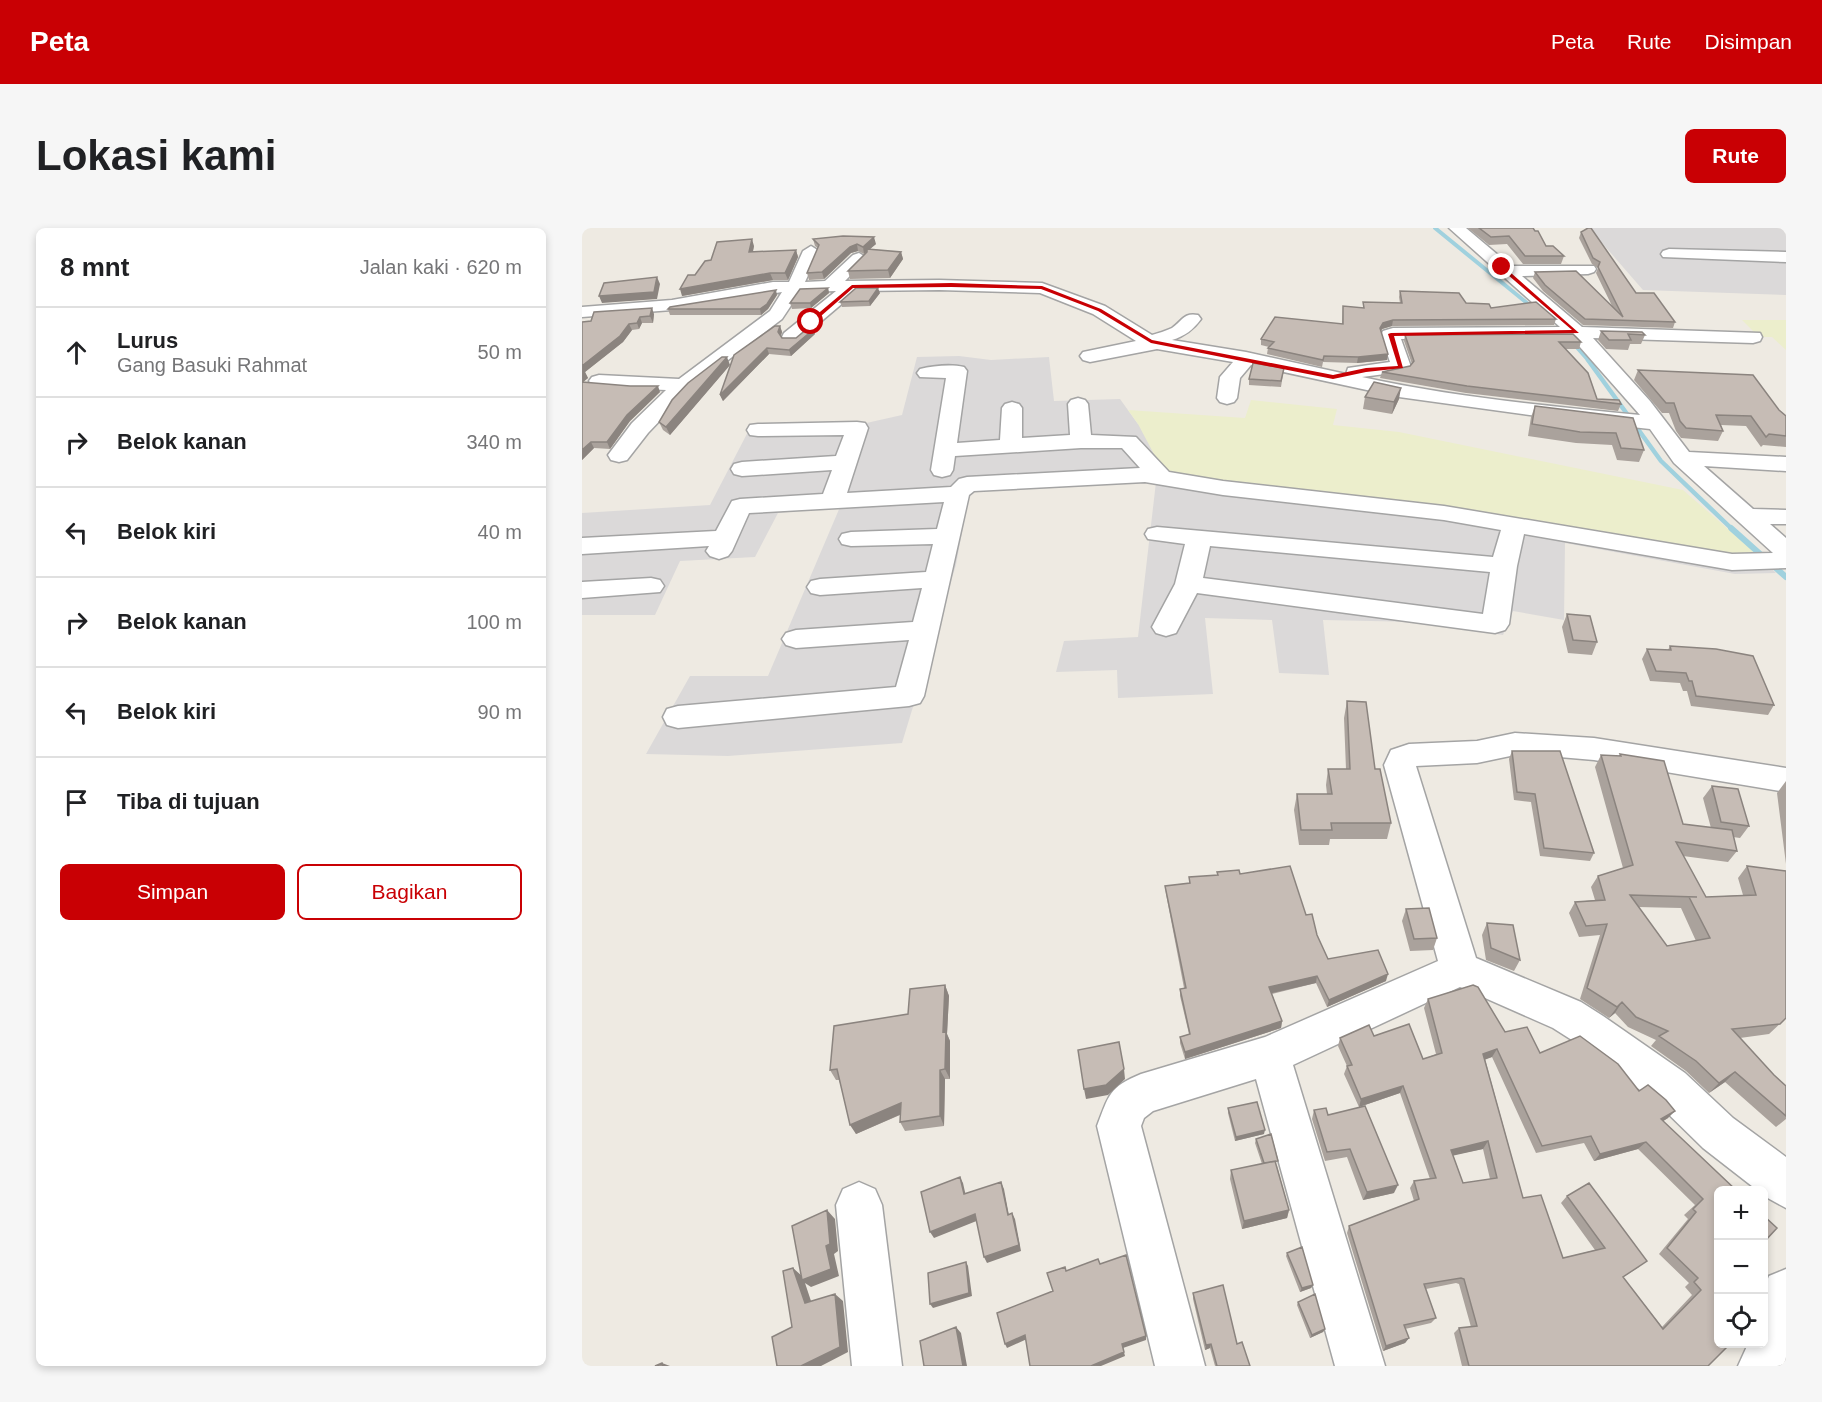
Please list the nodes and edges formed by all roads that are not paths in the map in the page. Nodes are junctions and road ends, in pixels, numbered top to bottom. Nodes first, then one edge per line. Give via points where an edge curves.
1 (1772, 239) dead end
2 (1454, 241) edge
3 (811, 251) dead end
4 (1557, 254) edge
5 (1669, 254) dead end
6 (1786, 256) edge
7 (859, 258) edge
8 (1509, 268) junction
9 (1588, 269) dead end
10 (795, 286) junction
11 (830, 286) junction
12 (852, 287) junction
13 (1519, 306) edge
14 (582, 312) edge
15 (1192, 319) dead end
16 (1565, 332) junction
17 (1753, 337) dead end
18 (791, 338) edge
19 (1154, 342) junction
20 (1090, 356) dead end
21 (1246, 358) junction
22 (927, 373) dead end
23 (1333, 377) junction
24 (599, 381) edge
25 (1599, 383) dead end
26 (683, 385) junction
27 (1227, 398) dead end
28 (1614, 402) edge
29 (1078, 404) dead end
30 (1011, 408) dead end
31 (1641, 421) junction
32 (758, 430) dead end
33 (1081, 441) junction
34 (1011, 446) junction
35 (946, 450) junction
36 (619, 455) dead end
37 (1682, 458) junction
38 (845, 462) junction
39 (1786, 464) edge
40 (742, 469) dead end
41 (1163, 479) junction
42 (948, 490) junction
43 (832, 502) junction
44 (1746, 516) junction
45 (1786, 517) edge
46 (1514, 526) junction
47 (1157, 534) dead end
48 (947, 536) junction
49 (1443, 537) junction
50 (1199, 538) junction
51 (851, 539) dead end
52 (582, 546) edge
53 (1786, 551) edge
54 (1786, 560) edge
55 (1504, 566) junction
56 (937, 579) junction
57 (1188, 584) junction
58 (651, 586) dead end
59 (819, 587) dead end
60 (582, 590) edge
61 (1166, 627) dead end
62 (925, 630) junction
63 (796, 639) dead end
64 (678, 717) dead end
65 (1786, 780) edge
66 (1460, 969) junction
67 (1270, 1055) junction
68 (1786, 1185) edge
69 (859, 1205) dead end
70 (1786, 1293) edge
71 (877, 1366) edge
72 (1180, 1366) edge
73 (1360, 1366) edge
74 (1763, 1366) edge

1 - 6 street
2 - 8 street via 1484,252
3 - 10 street
4 - 8 street via 1558,259 1549,263
5 - 6 street
7 - 11 street
8 - 9 street
8 - 16 street
10 - 11 street
10 - 14 street via 759,288 672,305
10 - 26 street via 776,315
11 - 12 street
12 - 18 street
12 - 19 street via 1045,288 1100,310
13 - 16 street
15 - 19 street via 1178,332
16 - 17 street
16 - 23 street via 1391,334 1401,367
16 - 25 street
16 - 31 street
19 - 20 street
19 - 21 street
21 - 23 street
21 - 27 street via 1230,377
22 - 35 street via 957,371
23 - 31 street via 1432,396
24 - 26 street
26 - 36 street
28 - 31 street
29 - 33 street
30 - 34 street
31 - 37 street
32 - 38 street via 857,428
33 - 34 street
33 - 41 street via 1128,442
34 - 35 street
35 - 42 street
37 - 39 street
37 - 44 street
38 - 40 street
38 - 43 street
41 - 42 street via 1124,475 967,484
41 - 49 street via 1277,495
42 - 43 street
42 - 48 street
43 - 52 street via 740,506 722,544
44 - 45 street
44 - 53 street
46 - 49 street
46 - 54 street via 1732,562
46 - 55 street
47 - 50 street
48 - 51 street
48 - 56 street
49 - 50 street
49 - 55 street
50 - 57 street
55 - 57 street via 1495,624
56 - 59 street
56 - 62 street
57 - 61 street
58 - 60 street
62 - 63 street
62 - 64 street via 909,696
65 - 66 street via 1594,749 1536,744 1402,758 1400,765
66 - 67 street
66 - 68 street via 1558,1011 1589,1029 1670,1087 1718,1133
67 - 72 street via 1141,1094 1126,1104 1121,1116 1121,1138
67 - 73 street
69 - 71 street
70 - 74 street via 1772,1352

